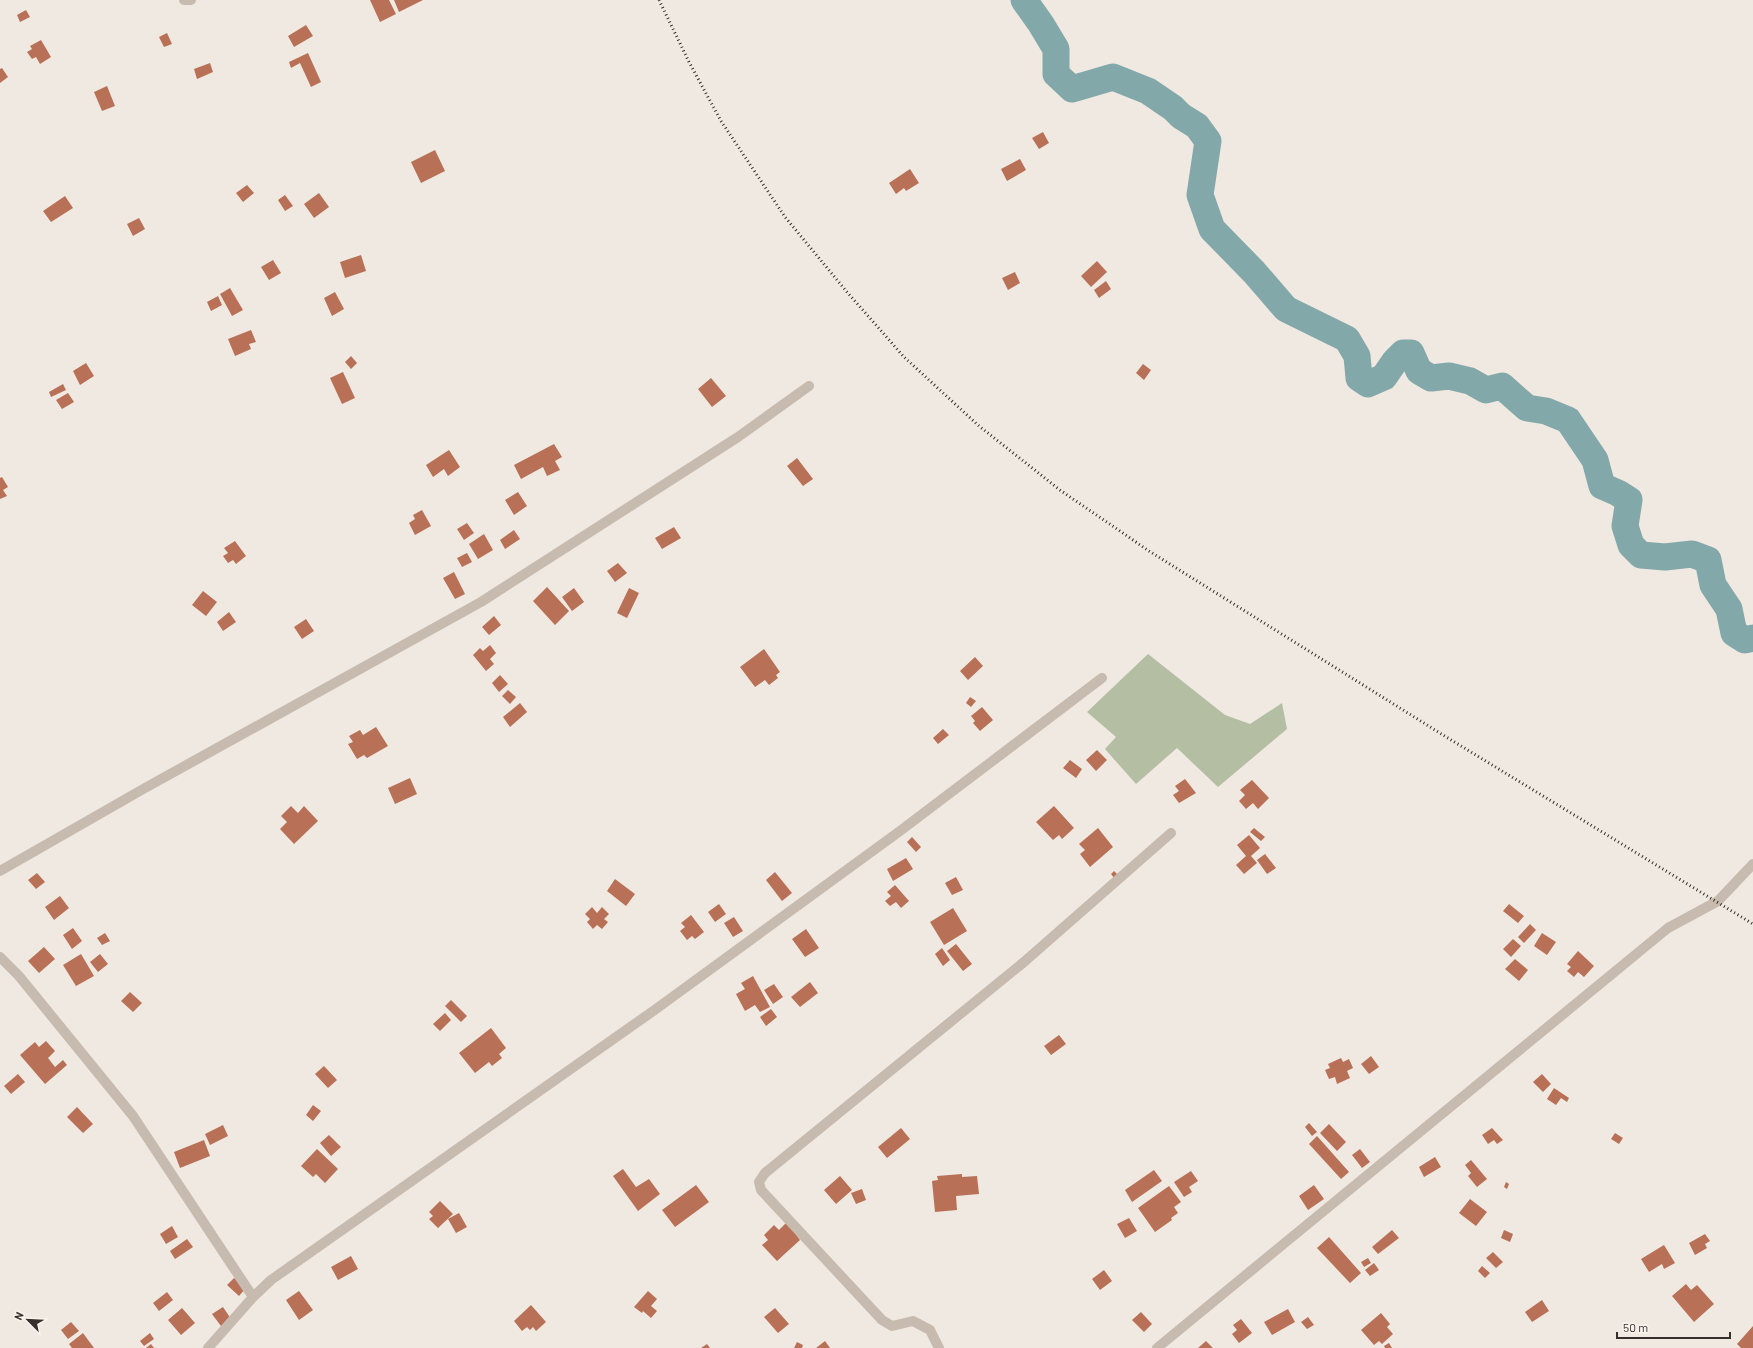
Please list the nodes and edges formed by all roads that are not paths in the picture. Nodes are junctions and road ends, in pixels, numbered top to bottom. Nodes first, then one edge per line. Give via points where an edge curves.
1 (184, 0) edge
2 (191, 0) edge
3 (809, 386) dead end
4 (1102, 678) dead end
5 (1171, 833) dead end
6 (1753, 864) edge
7 (0, 871) edge
8 (0, 957) edge
9 (253, 1297) junction
10 (208, 1348) edge
11 (939, 1348) edge
12 (1158, 1348) edge

1 - 2 street
3 - 7 street via 738,437 481,602
4 - 9 street via 900,831 656,1009 303,1256
5 - 11 street via 1024,962 765,1173 759,1182 761,1190 882,1320 892,1326 913,1320 930,1330
6 - 12 street via 1718,901 1668,928
8 - 9 street via 19,976 133,1116
9 - 10 street

